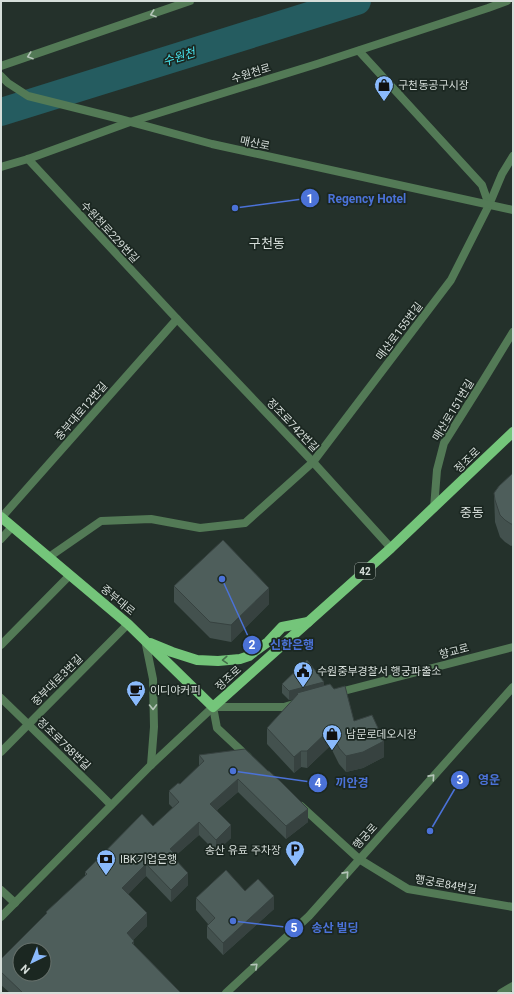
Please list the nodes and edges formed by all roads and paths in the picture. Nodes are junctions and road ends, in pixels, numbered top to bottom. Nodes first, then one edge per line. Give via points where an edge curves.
1 (188, 1) edge
2 (508, 1) edge
3 (359, 51) junction
4 (1, 66) edge
5 (1, 76) edge
6 (130, 122) junction
7 (513, 156) edge
8 (28, 159) junction
9 (1, 168) edge
10 (489, 205) junction
11 (513, 210) edge
12 (177, 319) junction
13 (513, 332) edge
14 (513, 432) edge
15 (313, 462) junction
16 (434, 508) junction
17 (1, 518) edge
18 (12, 527) junction
19 (1, 539) edge
20 (391, 548) junction
21 (49, 557) junction
22 (70, 575) junction
23 (308, 622) junction
24 (128, 624) junction
25 (145, 640) junction
26 (1, 645) edge
27 (513, 647) edge
28 (513, 687) edge
29 (330, 695) edge
30 (1, 698) edge
31 (307, 701) edge
32 (213, 707) junction
33 (28, 725) junction
34 (1, 752) edge
35 (253, 762) edge
36 (152, 765) junction
37 (294, 800) edge
38 (111, 805) junction
39 (359, 859) junction
40 (1, 890) edge
41 (15, 903) junction
42 (513, 907) edge
43 (1, 917) edge
44 (513, 986) edge
45 (226, 993) edge
46 (501, 993) edge

1 -> 4 street
2 - 3 street, 수원천로
3 - 6 street, 수원천로
3 - 10 street via 482,186
5 - 6 street, 매산로 via 28,96
6 - 8 street, 수원천로
6 - 10 street, 매산로 via 212,144
7 - 10 street, 매산로155번길
8 - 9 street, 수원천로
8 - 12 street, 수원천로229번길
10 - 11 street, 매산로
10 - 15 street, 매산로155번길 via 451,280
12 - 15 street, 정조로742번길
12 - 17 street, 중부대로12번길
13 - 16 street, 매산로151번길 via 444,443 436,470
14 - 16 main road, 정조로 / 42
15 - 20 street, 정조로742번길
15 - 21 street, 매산로155번길 via 245,523 200,528 151,519 101,521
16 - 20 main road, 정조로 / 42
17 - 18 main road, 중부대로
18 - 19 street
18 - 21 main road, 중부대로
20 - 23 main road, 정조로 / 42
21 - 22 main road, 중부대로
22 - 24 main road, 중부대로
22 - 26 street
23 -> 25 main road via 282,627 268,642 249,656 232,660 197,660
23 - 32 main road, 정조로 / 42
24 - 25 main road, 중부대로
24 - 33 street, 중부대로3번길
25 - 32 main road, 중부대로
25 -> 36 street via 153,679
27 - 29 street, 향교로
39 -> 28 street, 행궁로
30 - 33 street, 정조로758번길
31 - 32 street via 284,707
32 - 35 street via 217,728
32 - 36 street, 정조로
33 - 34 street, 중부대로3번길
33 - 38 street, 정조로758번길
36 - 38 street, 정조로
37 - 39 street, 행궁로84번길
38 - 41 street, 정조로
39 - 42 street, 행궁로84번길 via 408,889
45 -> 39 street, 행궁로 via 308,916
40 - 41 street
41 - 43 street, 정조로
44 - 46 street

